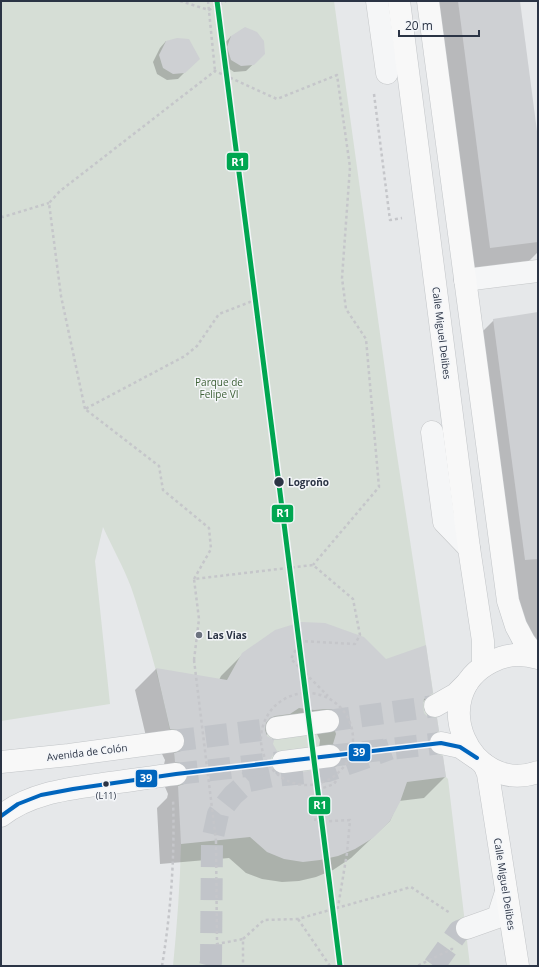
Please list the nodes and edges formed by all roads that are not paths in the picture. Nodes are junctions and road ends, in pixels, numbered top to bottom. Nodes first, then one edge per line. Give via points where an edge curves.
1 (377, 1) edge
2 (399, 1) edge
3 (428, 1) edge
4 (380, 80) road end
5 (538, 271) edge
6 (465, 280) junction
7 (432, 432) dead end
8 (469, 548) junction
9 (537, 657) edge
10 (478, 671) junction
11 (435, 706) tunnel mouth
12 (331, 711) tunnel mouth
13 (277, 728) tunnel mouth
14 (173, 741) tunnel mouth
15 (441, 743) tunnel mouth
16 (480, 761) junction
17 (1, 762) edge
18 (283, 762) tunnel mouth
19 (336, 763) tunnel mouth
20 (538, 772) edge
21 (176, 774) tunnel mouth
22 (507, 774) junction
23 (492, 801) junction
24 (1, 816) edge
25 (506, 892) junction
26 (457, 930) tunnel mouth
27 (518, 966) edge

1 - 4 street
2 - 8 main road, Calle Miguel Delibes
3 - 6 main road
5 - 6 street
6 - 9 main road via 508,601 516,626
7 - 8 street via 444,522
8 - 10 main road, Calle Miguel Delibes via 483,641
9 - 10 main road via 518,654 500,658
10 - 11 main road via 456,694
10 - 16 main road via 465,689 460,703 459,718 467,746
12 - 13 main road
14 - 17 main road, Avenida de Colón
15 - 16 main road via 460,746
16 - 22 main road
16 - 23 main road, Calle Miguel Delibes via 488,774
18 - 19 main road
20 - 22 main road via 517,776
21 - 24 main road via 41,795 18,804
22 - 23 main road via 494,787
23 - 25 main road, Calle Miguel Delibes
25 - 26 street via 498,916
25 - 27 main road, Calle Miguel Delibes

